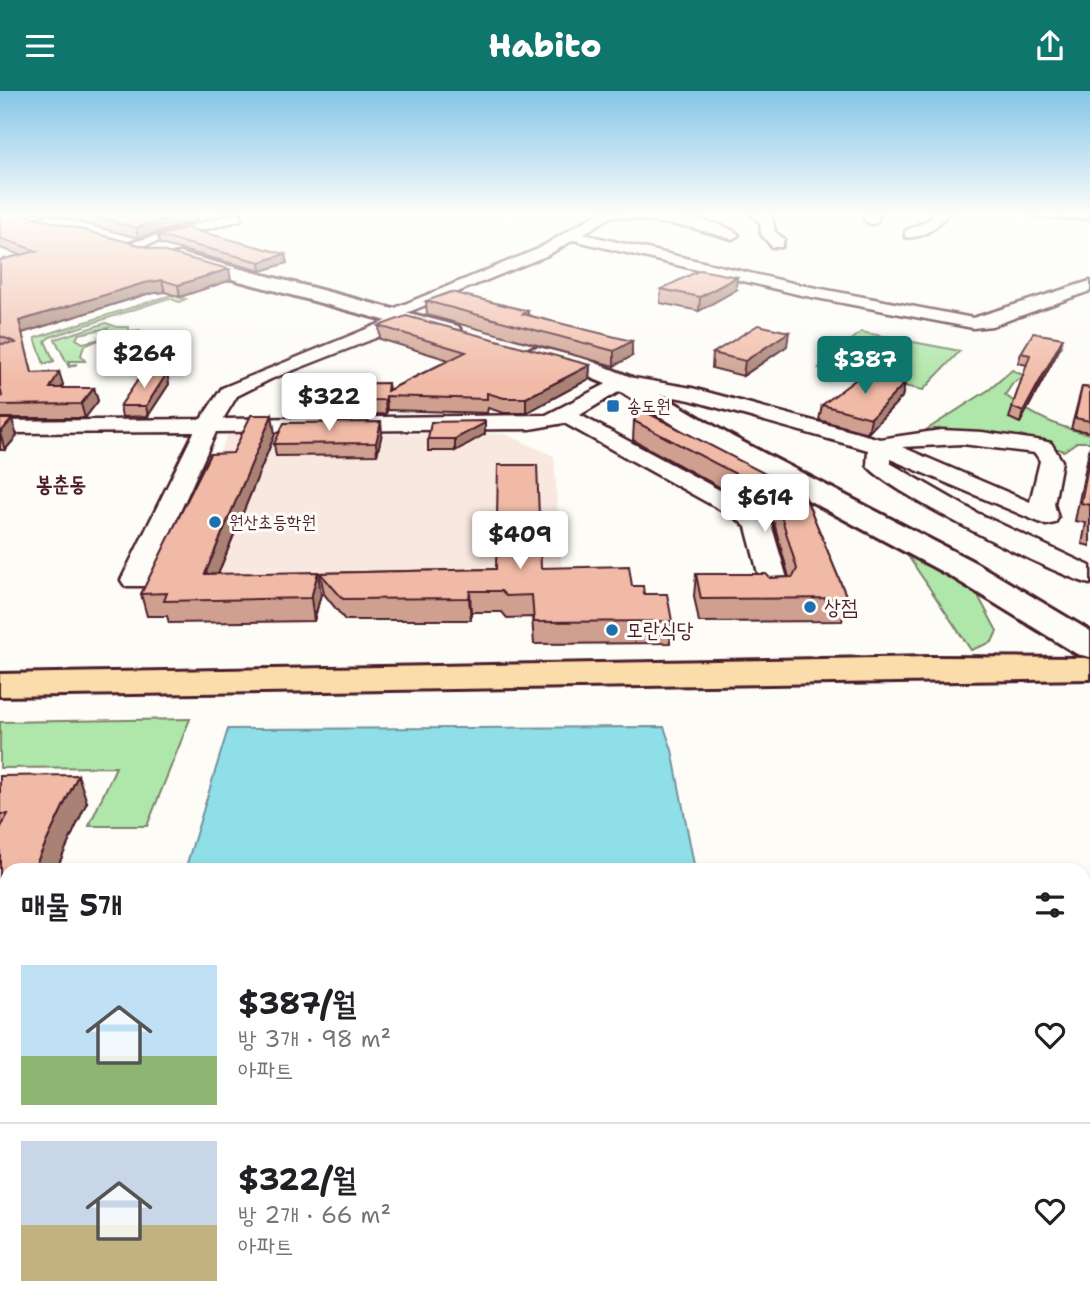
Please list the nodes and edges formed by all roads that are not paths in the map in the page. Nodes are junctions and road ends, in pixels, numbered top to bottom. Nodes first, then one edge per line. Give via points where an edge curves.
1 (223, 270) edge
2 (502, 270) edge
3 (717, 270) edge
4 (1090, 286) edge
5 (396, 317) junction
6 (472, 337) edge
7 (524, 351) edge
8 (622, 382) junction
9 (565, 415) junction
10 (0, 426) edge
11 (207, 427) junction
12 (880, 446) junction
13 (1090, 576) edge
14 (135, 580) dead end
15 (777, 592) edge
16 (1089, 661) edge
17 (0, 685) edge

1 - 5 main road
2 - 5 street
3 - 4 street via 973,323
5 - 6 main road
5 - 11 street via 244,383 229,392
7 - 8 main road via 578,364
8 - 9 street
8 - 12 street via 692,394
8 - 16 main road via 723,443 964,570
9 - 11 street via 530,423
9 - 15 street via 758,524
10 - 11 street
11 - 14 street
12 - 12 street via 906,459 1046,518 1042,504 1051,461 1043,448 962,435
12 - 13 street via 878,465 889,474
16 - 17 main road via 917,669

